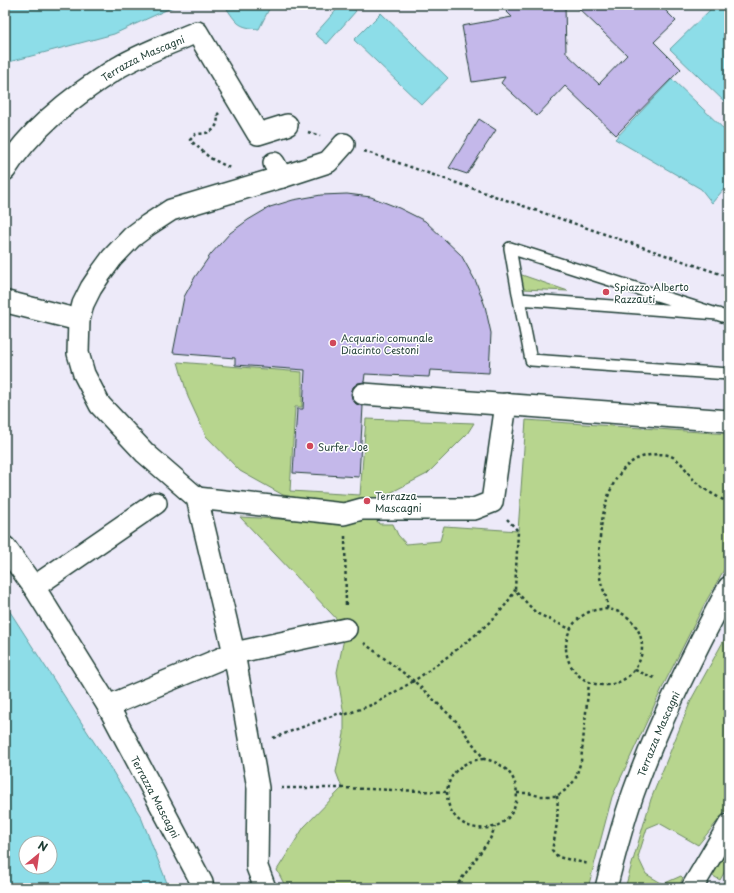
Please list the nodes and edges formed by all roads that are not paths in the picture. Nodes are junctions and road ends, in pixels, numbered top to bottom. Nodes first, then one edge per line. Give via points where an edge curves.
1 (287, 125) dead end
2 (258, 134) junction
3 (344, 144) road end
4 (276, 167) junction
5 (5, 170) edge
6 (519, 299) junction
7 (6, 301) edge
8 (718, 314) junction
9 (729, 318) edge
10 (79, 320) junction
11 (729, 374) edge
12 (364, 394) dead end
13 (506, 404) junction
14 (729, 421) edge
15 (189, 491) junction
16 (5, 547) edge
17 (34, 587) junction
18 (729, 587) edge
19 (346, 629) road end
20 (234, 653) junction
21 (108, 706) junction
22 (729, 825) edge
23 (608, 879) edge
24 (203, 888) edge
25 (265, 888) edge
26 (692, 888) edge

1 - 2 street
2 - 4 street, Terrazza Mascagni
2 - 5 street, Terrazza Mascagni via 196,32 120,67 91,86 57,111 15,153
3 - 4 street via 328,162
4 - 10 street via 171,210 132,237 112,258 90,288
6 - 8 lane
6 - 8 lane via 510,248
6 - 11 lane via 531,360
7 - 10 street
8 - 9 lane
10 - 15 street via 78,353 84,374 100,405 140,448
12 - 13 street
13 - 14 street
13 - 15 street via 492,502 474,509 362,509 344,514
15 - 17 street via 156,502
15 - 20 street
16 - 17 street, Terrazza Mascagni
17 - 21 street, Terrazza Mascagni
18 - 23 street, Terrazza Mascagni via 657,733 621,830
19 - 20 street
20 - 21 street
20 - 25 street via 258,788 257,867
21 - 24 street, Terrazza Mascagni
22 - 26 street

